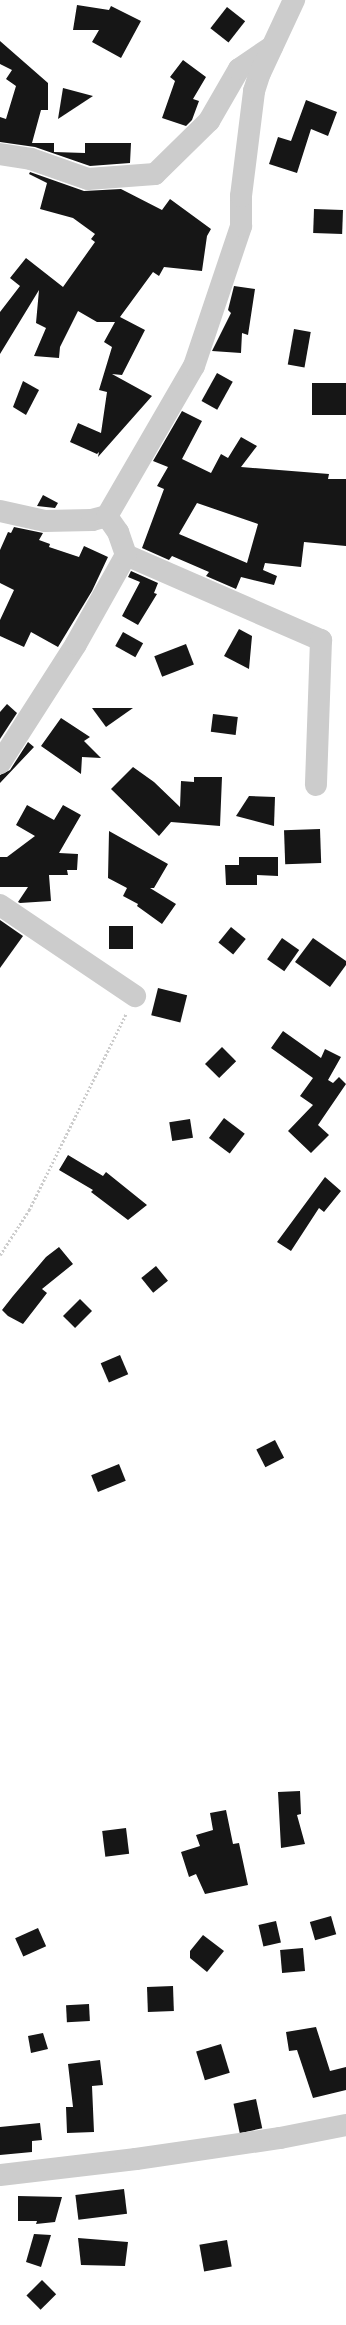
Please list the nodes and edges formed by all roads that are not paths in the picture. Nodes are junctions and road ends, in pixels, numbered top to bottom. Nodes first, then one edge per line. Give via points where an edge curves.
1 (294, 0) edge
2 (272, 46) junction
3 (0, 154) edge
4 (0, 511) edge
5 (107, 516) junction
6 (126, 555) junction
7 (0, 763) edge
8 (316, 785) dead end
9 (0, 905) edge
10 (135, 996) road end
11 (346, 2125) edge
12 (0, 2175) edge

1 - 2 street
2 - 3 street via 238,69 209,121 155,174 88,179 31,159
2 - 5 street via 254,91 241,196 241,226 194,366
4 - 5 street via 45,521 92,520
5 - 6 street via 118,532
6 - 7 street via 76,644
6 - 8 street via 321,640
9 - 10 street
11 - 12 street via 280,2138 159,2156

